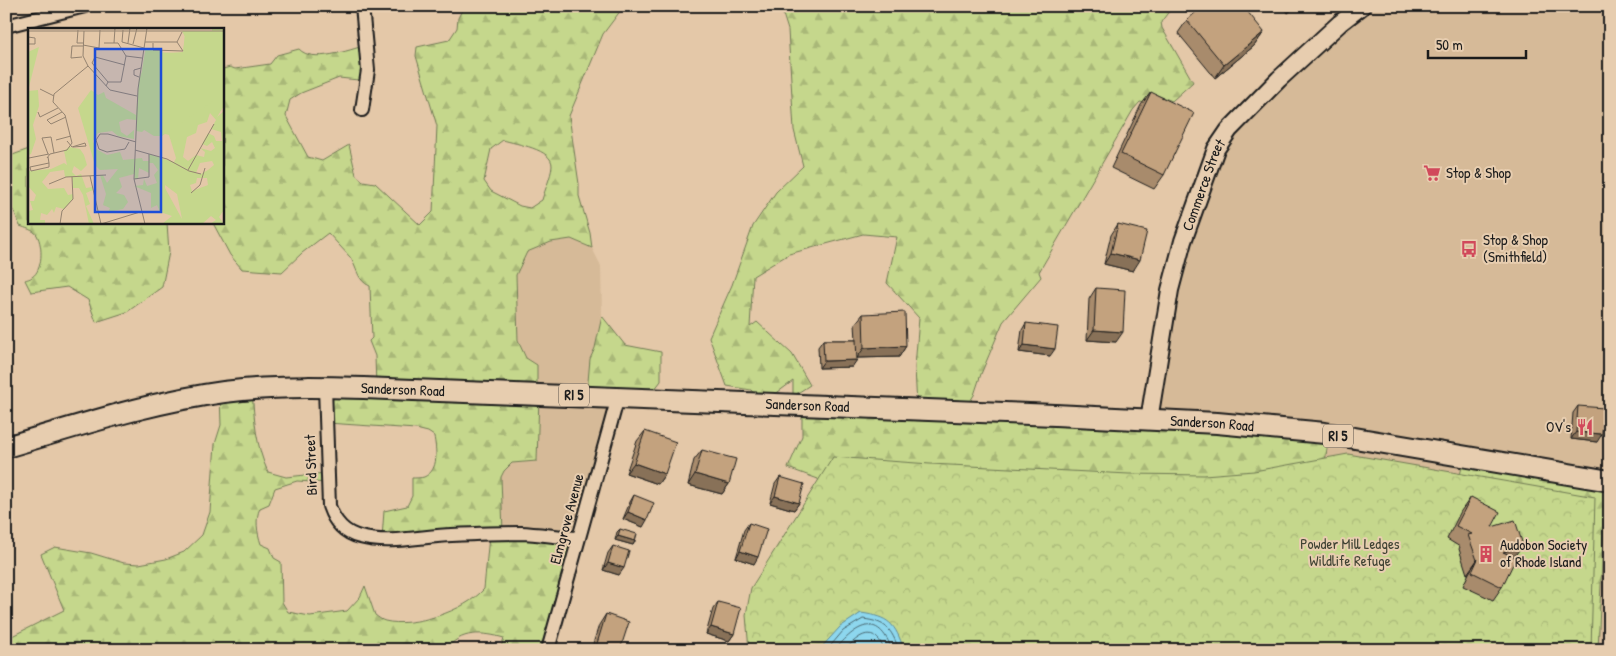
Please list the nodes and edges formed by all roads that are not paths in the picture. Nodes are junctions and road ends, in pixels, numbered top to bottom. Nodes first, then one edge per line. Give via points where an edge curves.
1 (85, 6) edge
2 (362, 6) edge
3 (1362, 6) edge
4 (6, 26) edge
5 (362, 110) dead end
6 (325, 387) junction
7 (618, 397) junction
8 (1149, 420) junction
9 (6, 447) edge
10 (1610, 481) edge
11 (578, 538) junction
12 (548, 650) edge

1 - 4 street
2 - 5 street via 368,70
3 - 8 street, Commerce Street via 1279,79 1228,130 1216,149 1183,241 1170,290
6 - 7 main road, Sanderson Road / RI 5
6 - 9 main road, Sanderson Road / RI 5 via 282,387 186,398
6 - 11 street, Bird Street via 329,506 338,524 350,533 374,540 521,533
7 - 8 main road, Sanderson Road / RI 5
7 - 11 street, Elmgrove Avenue
8 - 10 main road, Sanderson Road / RI 5 via 1325,433
11 - 12 street, Elmgrove Avenue

